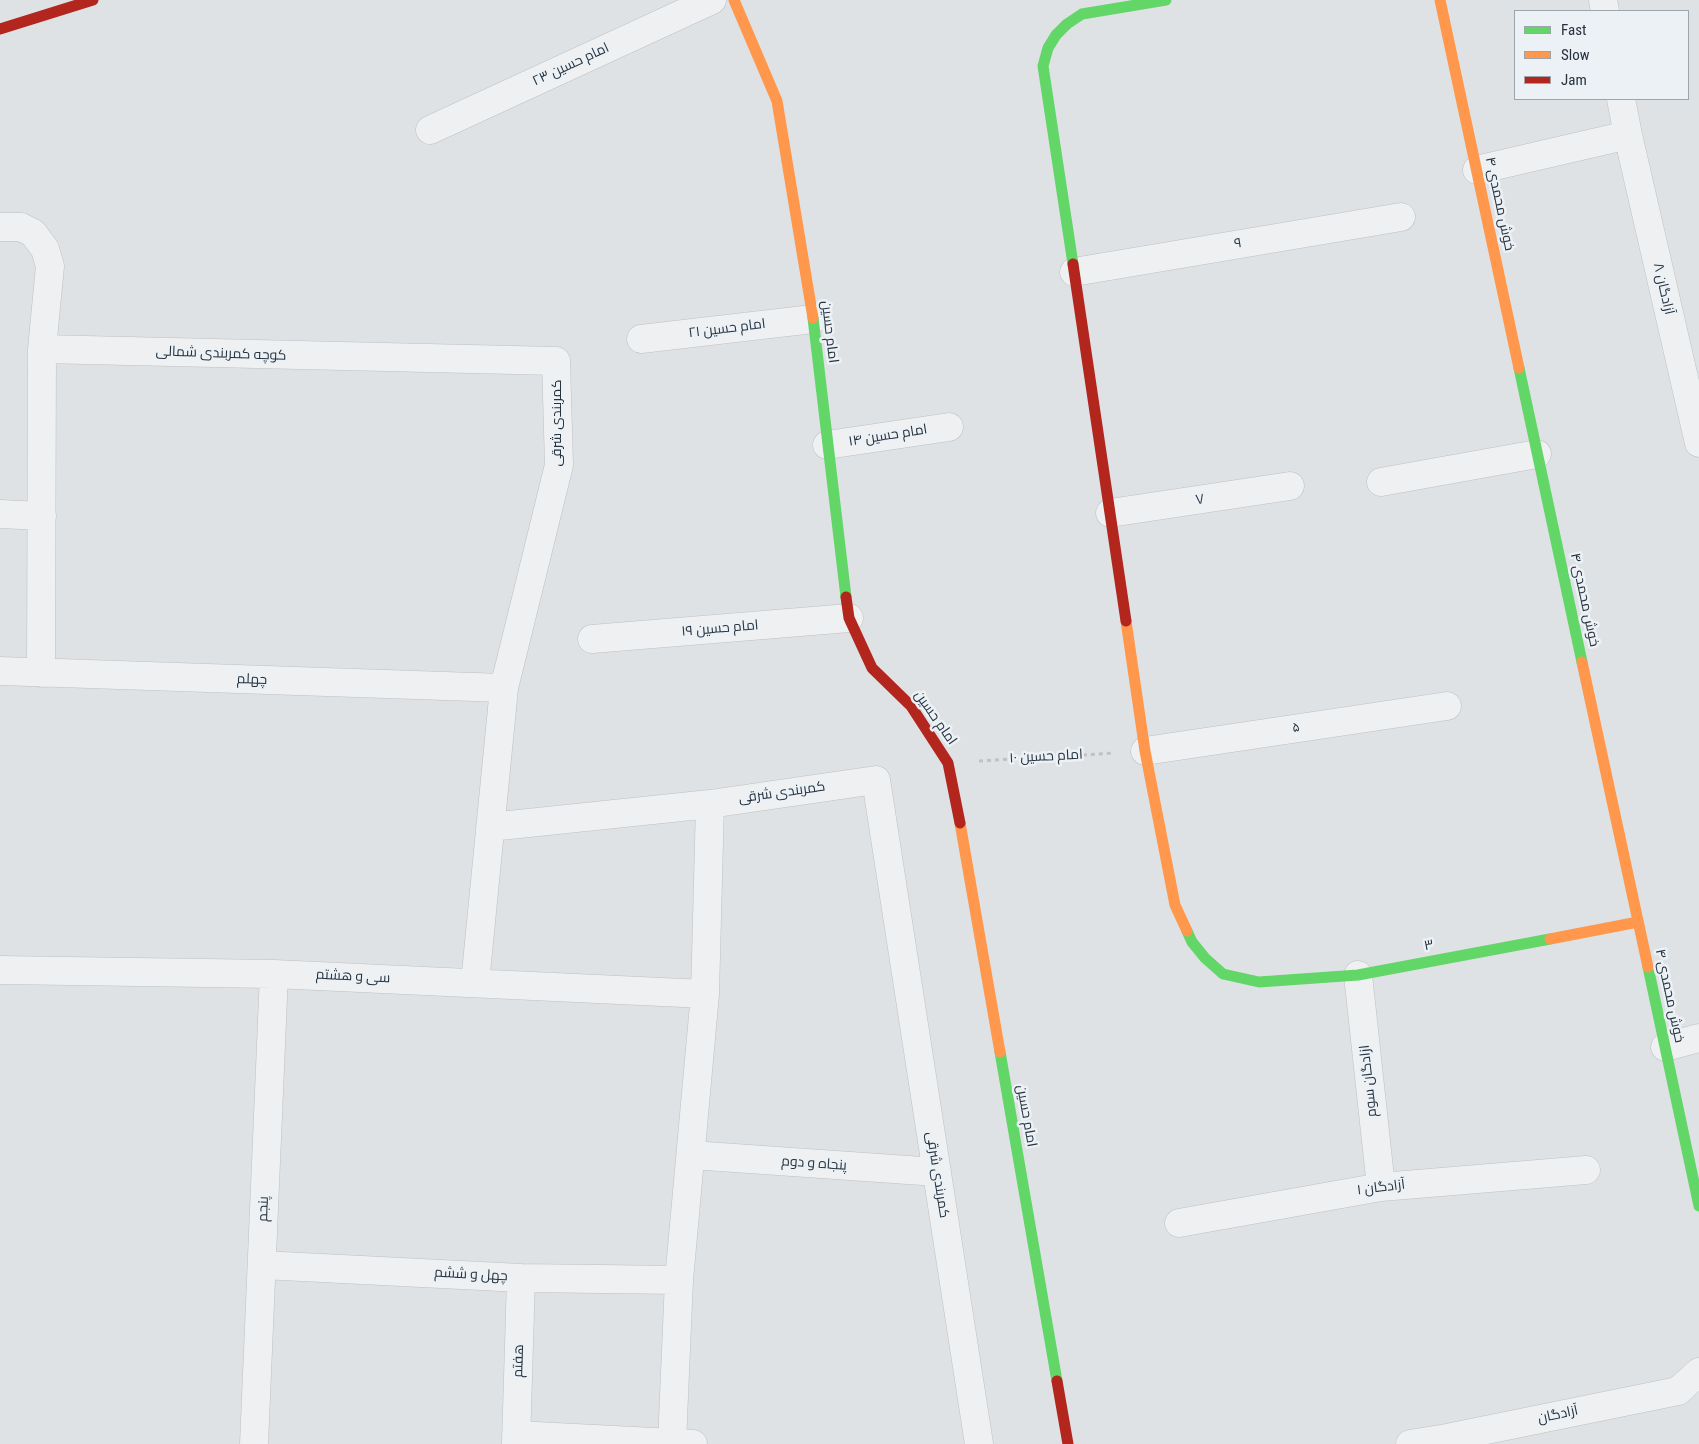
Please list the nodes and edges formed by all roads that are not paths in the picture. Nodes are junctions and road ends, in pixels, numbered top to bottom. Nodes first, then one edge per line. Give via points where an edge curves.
1 (93, 0) edge
2 (712, 0) edge
3 (734, 0) edge
4 (1166, 0) edge
5 (1440, 0) edge
6 (0, 29) edge
7 (1621, 100) edge
8 (430, 130) dead end
9 (1628, 135) junction
10 (1477, 170) junction
11 (1402, 217) dead end
12 (0, 227) edge
13 (1074, 272) junction
14 (813, 319) junction
15 (641, 339) dead end
16 (42, 349) junction
17 (556, 361) joint
18 (949, 427) dead end
19 (1699, 443) edge
20 (827, 445) junction
21 (1537, 454) junction
22 (1381, 482) dead end
23 (1290, 486) dead end
24 (1110, 513) junction
25 (0, 514) edge
26 (42, 516) junction
27 (849, 618) junction
28 (592, 639) dead end
29 (0, 671) edge
30 (41, 673) junction
31 (504, 688) junction
32 (1447, 706) dead end
33 (1145, 751) junction
34 (710, 804) junction
35 (490, 827) junction
36 (1638, 922) junction
37 (0, 970) edge
38 (274, 974) junction
39 (1358, 974) junction
40 (475, 983) junction
41 (705, 994) junction
42 (1699, 1038) edge
43 (1665, 1047) junction
44 (691, 1155) junction
45 (1586, 1170) dead end
46 (937, 1172) junction
47 (1381, 1187) junction
48 (1699, 1206) edge
49 (1179, 1223) dead end
50 (262, 1265) junction
51 (521, 1278) junction
52 (680, 1280) junction
53 (1699, 1372) edge
54 (516, 1440) edge
55 (1447, 1441) edge
56 (254, 1444) edge
57 (682, 1444) edge
58 (979, 1444) edge
59 (1068, 1444) edge
60 (1410, 1444) edge

1 - 6 street
2 - 8 street, امام حسین ۲۳
3 - 14 street, امام حسین via 777,101
4 - 13 street via 1082,14 1058,31 1047,48 1043,66
5 - 10 street, خوش محمدی ۴
7 - 9 street, آزادگان ۸
9 - 10 street
9 - 19 street, آزادگان ۸
10 - 21 street, خوش محمدی ۴
11 - 13 street, ۹
12 - 16 street via 21,228 33,233 45,249 50,266
13 - 24 street
14 - 15 street, امام حسین ۲۱
14 - 20 street, امام حسین
16 - 17 street, کوچه کمربندی شمالی
16 - 26 street
17 - 31 street, کمربندی شرقی via 559,465
18 - 20 street, امام حسین ۱۴
20 - 27 street, امام حسین
21 - 22 street
21 - 36 street, خوش محمدی ۴
23 - 24 street, ۷
24 - 33 street
25 - 26 street
26 - 30 street
27 - 28 street, امام حسین ۱۹
27 - 59 street, امام حسین via 872,668 911,706 948,763
29 - 30 street, چهلم
30 - 31 street, چهلم
31 - 35 street, کمربندی شرقی
32 - 33 street, ۵
33 - 39 street, ۳ via 1175,905 1192,942 1205,958 1223,974 1258,982
34 - 35 street, کمربندی شرقی
34 - 41 street
34 - 46 street, کمربندی شرقی via 876,780
35 - 40 street
36 - 39 street, ۳
36 - 43 street, خوش محمدی ۴
37 - 38 street, سی و هشتم
38 - 40 street, سی و هشتم
38 - 50 street, پنجم
39 - 47 street, ازادگان سوم
40 - 41 street, سی و هشتم
41 - 44 street
42 - 43 street
43 - 48 street, خوش محمدی ۴
44 - 46 street, پنجاه و دوم
44 - 52 street
45 - 47 street, آزادگان ۱
46 - 58 street, کمربندی شرقی
47 - 49 street, آزادگان ۱
50 - 51 street, چهل و ششم
50 - 56 street, پنجم
51 - 52 street, چهل و ششم
51 - 54 street, هفتم
52 - 57 street
53 - 55 street, آزادگان via 1678,1391
54 - 57 street
55 - 60 street, آزادگان

